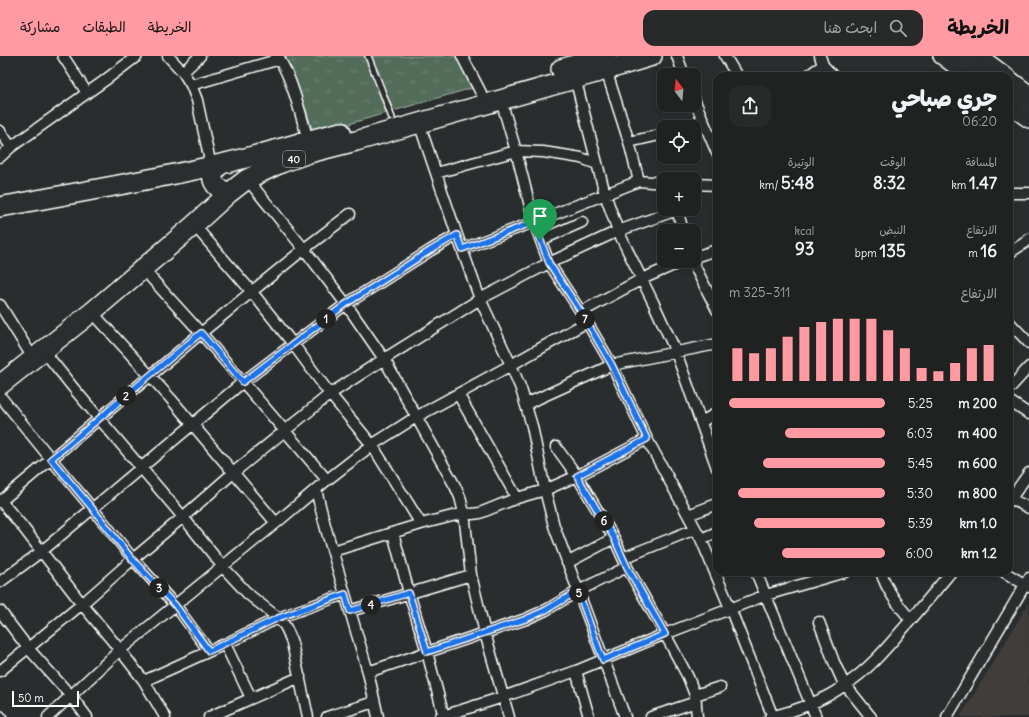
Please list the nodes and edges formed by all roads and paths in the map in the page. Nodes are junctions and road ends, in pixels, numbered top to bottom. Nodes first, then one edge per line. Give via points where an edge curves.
1 (63, 56) edge
2 (137, 56) edge
3 (168, 56) edge
4 (200, 56) edge
5 (368, 56) edge
6 (652, 56) edge
7 (677, 56) edge
8 (725, 56) edge
9 (941, 56) edge
10 (961, 56) edge
11 (980, 56) edge
12 (464, 57) edge
13 (278, 58) edge
14 (602, 60) edge
15 (821, 61) edge
16 (681, 68) edge
17 (183, 72) junction
18 (735, 72) edge
19 (811, 72) edge
20 (830, 72) edge
21 (963, 72) edge
22 (981, 72) edge
23 (1001, 72) edge
24 (575, 78) junction
25 (1013, 81) edge
26 (191, 85) junction
27 (87, 93) junction
28 (481, 93) junction
29 (1029, 93) edge
30 (1013, 96) edge
31 (501, 100) junction
32 (1029, 106) edge
33 (1013, 109) edge
34 (699, 112) edge
35 (392, 118) junction
36 (1029, 120) edge
37 (419, 123) junction
38 (704, 124) junction
39 (701, 125) edge
40 (0, 131) edge
41 (657, 136) edge
42 (308, 140) junction
43 (629, 142) junction
44 (713, 144) edge
45 (11, 147) junction
46 (516, 151) junction
47 (0, 157) edge
48 (597, 164) junction
49 (216, 166) junction
50 (436, 173) junction
51 (247, 179) junction
52 (639, 181) junction
53 (657, 182) edge
54 (701, 184) edge
55 (713, 185) edge
56 (229, 193) junction
57 (1013, 193) edge
58 (1029, 193) edge
59 (605, 194) junction
60 (0, 207) edge
61 (350, 214) dead end
62 (660, 216) edge
63 (534, 222) junction
64 (582, 222) dead end
65 (194, 225) junction
66 (618, 231) junction
67 (457, 235) junction
68 (540, 240) junction
69 (1028, 242) edge
70 (304, 249) junction
71 (462, 249) junction
72 (713, 251) edge
73 (1013, 251) edge
74 (701, 255) edge
75 (549, 263) junction
76 (667, 268) edge
77 (696, 268) edge
78 (143, 269) junction
79 (642, 279) junction
80 (252, 292) junction
81 (480, 299) junction
82 (713, 302) edge
83 (346, 304) junction
84 (0, 305) edge
85 (92, 312) junction
86 (581, 312) junction
87 (587, 322) junction
88 (1013, 326) edge
89 (201, 333) junction
90 (1029, 343) edge
91 (293, 344) junction
92 (713, 345) edge
93 (676, 352) junction
94 (38, 354) junction
95 (384, 359) junction
96 (612, 365) junction
97 (511, 366) junction
98 (1029, 367) edge
99 (149, 375) junction
100 (243, 382) junction
101 (0, 385) edge
102 (1013, 385) edge
103 (330, 394) junction
104 (458, 394) junction
105 (0, 396) edge
106 (1013, 403) edge
107 (526, 404) junction
108 (1029, 414) edge
109 (713, 415) edge
110 (416, 417) junction
111 (100, 419) junction
112 (701, 422) junction
113 (193, 425) junction
114 (285, 431) junction
115 (647, 439) junction
116 (372, 445) junction
117 (556, 447) dead end
118 (713, 456) edge
119 (51, 459) junction
120 (141, 468) junction
121 (234, 473) junction
122 (1029, 473) edge
123 (577, 476) junction
124 (327, 480) junction
125 (316, 490) junction
126 (545, 490) junction
127 (1013, 495) edge
128 (518, 498) junction
129 (1013, 500) edge
130 (0, 501) edge
131 (713, 506) edge
132 (92, 508) junction
133 (1029, 508) edge
134 (464, 513) junction
135 (688, 515) junction
136 (183, 517) junction
137 (276, 523) junction
138 (421, 524) junction
139 (695, 529) junction
140 (393, 533) junction
141 (713, 534) edge
142 (614, 538) junction
143 (701, 539) junction
144 (42, 551) junction
145 (333, 551) junction
146 (623, 558) junction
147 (132, 559) junction
148 (567, 563) junction
149 (222, 567) junction
150 (627, 567) junction
151 (713, 568) edge
152 (471, 575) junction
153 (717, 576) edge
154 (758, 576) edge
155 (831, 576) edge
156 (883, 576) edge
157 (948, 576) edge
158 (1013, 576) edge
159 (0, 582) edge
160 (1028, 583) edge
161 (578, 591) junction
162 (409, 593) junction
163 (345, 594) junction
164 (766, 595) junction
165 (82, 604) junction
166 (175, 605) junction
167 (730, 608) junction
168 (0, 611) edge
169 (350, 611) junction
170 (278, 618) junction
171 (911, 620) junction
172 (819, 622) dead end
173 (485, 633) junction
174 (665, 634) junction
175 (225, 644) junction
176 (28, 648) junction
177 (120, 650) junction
178 (209, 651) junction
179 (427, 652) junction
180 (603, 660) junction
181 (0, 671) edge
182 (368, 672) junction
183 (576, 672) junction
184 (300, 677) junction
185 (144, 681) junction
186 (845, 685) junction
187 (720, 687) dead end
188 (71, 696) junction
189 (504, 697) junction
190 (251, 698) junction
191 (695, 699) junction
192 (374, 702) junction
193 (811, 703) junction
194 (48, 717) edge
195 (87, 717) edge
196 (165, 717) edge
197 (209, 717) edge
198 (308, 717) edge
199 (327, 717) edge
200 (378, 717) edge
201 (442, 717) edge
202 (509, 717) edge
203 (589, 717) edge
204 (625, 717) edge
205 (651, 717) edge
206 (697, 717) edge
207 (772, 717) edge
208 (816, 717) edge
209 (871, 717) edge
210 (947, 717) edge

1 - 27 street
2 - 27 street
3 - 17 street
4 - 17 street
5 - 35 lane
6 - 14 highway, 40
7 - 16 street
8 - 18 street
9 - 21 street
10 - 22 highway
11 - 23 street
12 - 28 street
13 - 26 street
13 - 42 street via 284,66
14 - 24 highway, 40
14 - 28 highway, 40
14 - 43 street
15 - 19 street
15 - 20 street
17 - 26 street
24 - 31 highway, 40
24 - 48 street
25 - 29 street
26 - 49 street
27 - 45 street
28 - 35 highway, 40
30 - 32 highway
31 - 37 highway, 40
31 - 46 street
33 - 36 street
34 - 38 street
35 - 42 highway, 40
37 - 50 street
37 - 51 highway, 40 via 309,153
38 - 39 street
38 - 44 street
40 - 45 street
41 - 43 street
42 - 49 highway, 40
43 - 52 street
45 - 47 street
46 - 48 street via 563,155
46 - 50 street
46 - 63 street
48 - 59 street
49 - 56 highway via 212,175 214,183
49 - 60 highway, 40
50 - 67 street
51 - 56 highway, 40
51 - 70 street
52 - 53 street
52 - 59 street
54 - 55 street
56 - 65 highway, 40
57 - 58 street
59 - 63 street
59 - 66 street
61 - 70 street
62 - 66 street
63 - 68 street
63 - 71 street
64 - 68 street
65 - 78 highway, 40
65 - 80 street
66 - 75 street
66 - 79 street
67 - 71 street
67 - 83 street
68 - 75 street
69 - 73 street
70 - 80 street
70 - 83 street
71 - 81 street
72 - 74 street
75 - 81 street
75 - 86 street
76 - 79 street
77 - 82 street
78 - 85 highway, 40
78 - 89 street
79 - 86 street
79 - 93 street
80 - 89 street
80 - 91 street
81 - 95 street
81 - 97 street
83 - 91 street
83 - 95 street
84 - 94 street
85 - 94 highway, 40
85 - 99 street
86 - 87 street
87 - 96 street
87 - 97 street
88 - 90 street
89 - 99 street
89 - 100 street
91 - 100 street
91 - 103 street
92 - 93 street
93 - 96 street
93 - 112 street
94 - 101 highway, 40
94 - 111 street
95 - 103 street
95 - 110 street
96 - 107 street
96 - 115 street
97 - 104 street
97 - 107 street
98 - 102 street
99 - 111 street
99 - 113 street
100 - 113 street
100 - 114 street
103 - 114 street
103 - 116 street
104 - 110 street
104 - 128 street
105 - 119 street
106 - 108 street
107 - 126 street
109 - 112 street
110 - 116 street
110 - 134 street via 455,486
111 - 119 street
111 - 120 street
112 - 118 street
113 - 120 street
113 - 121 street
114 - 121 street
114 - 124 street
115 - 123 street
115 - 135 street
116 - 124 street
116 - 138 street
117 - 123 street
119 - 130 street
119 - 132 street
120 - 132 street
120 - 136 street
121 - 136 street
121 - 137 street
122 - 127 street
123 - 126 street
123 - 142 street
124 - 125 street
125 - 137 street
125 - 145 street
126 - 128 street
126 - 148 street
128 - 134 street via 480,513
129 - 133 street
130 - 144 street
131 - 135 street
132 - 144 street
132 - 147 street
134 - 138 street
134 - 152 street
135 - 139 street
136 - 147 street
136 - 149 street
137 - 149 street
138 - 140 street
139 - 143 street
139 - 146 street
140 - 145 street
140 - 162 street
141 - 143 street
142 - 146 street
142 - 148 street
143 - 151 street
144 - 159 street
144 - 165 street
145 - 163 street
146 - 150 street
147 - 165 street
147 - 166 street
148 - 161 street
149 - 166 street
149 - 170 street via 248,594
150 - 161 street
150 - 174 street
152 - 162 street
152 - 173 street
153 - 167 street
154 - 164 street
155 - 164 street
156 - 171 street via 893,598
157 - 171 street
158 - 160 street
160 - 210 street
161 - 173 street via 538,614
161 - 180 street
162 - 169 street
162 - 179 street
163 - 169 street
163 - 170 street
164 - 167 street
164 - 193 street
165 - 176 street
165 - 177 street
166 - 177 street
166 - 178 street
167 - 174 street
167 - 207 street
168 - 176 street
169 - 182 street
170 - 175 street
170 - 184 street via 288,632
171 - 186 street via 881,655
172 - 186 street
173 - 179 street
173 - 189 street
174 - 180 street
174 - 191 street via 688,677
175 - 178 street
175 - 190 street
176 - 181 street
176 - 188 street
177 - 185 street
177 - 188 street
178 - 185 street
179 - 182 street
179 - 201 street
180 - 183 street
180 - 204 street
182 - 192 street
183 - 189 street
183 - 203 street
184 - 190 street
184 - 198 street
185 - 196 street
186 - 193 street
186 - 209 street
187 - 191 street
188 - 194 street
188 - 195 street
189 - 201 street
189 - 202 street
190 - 197 street
191 - 205 street
191 - 206 street
192 - 199 street
192 - 200 street
193 - 207 street
193 - 208 street

